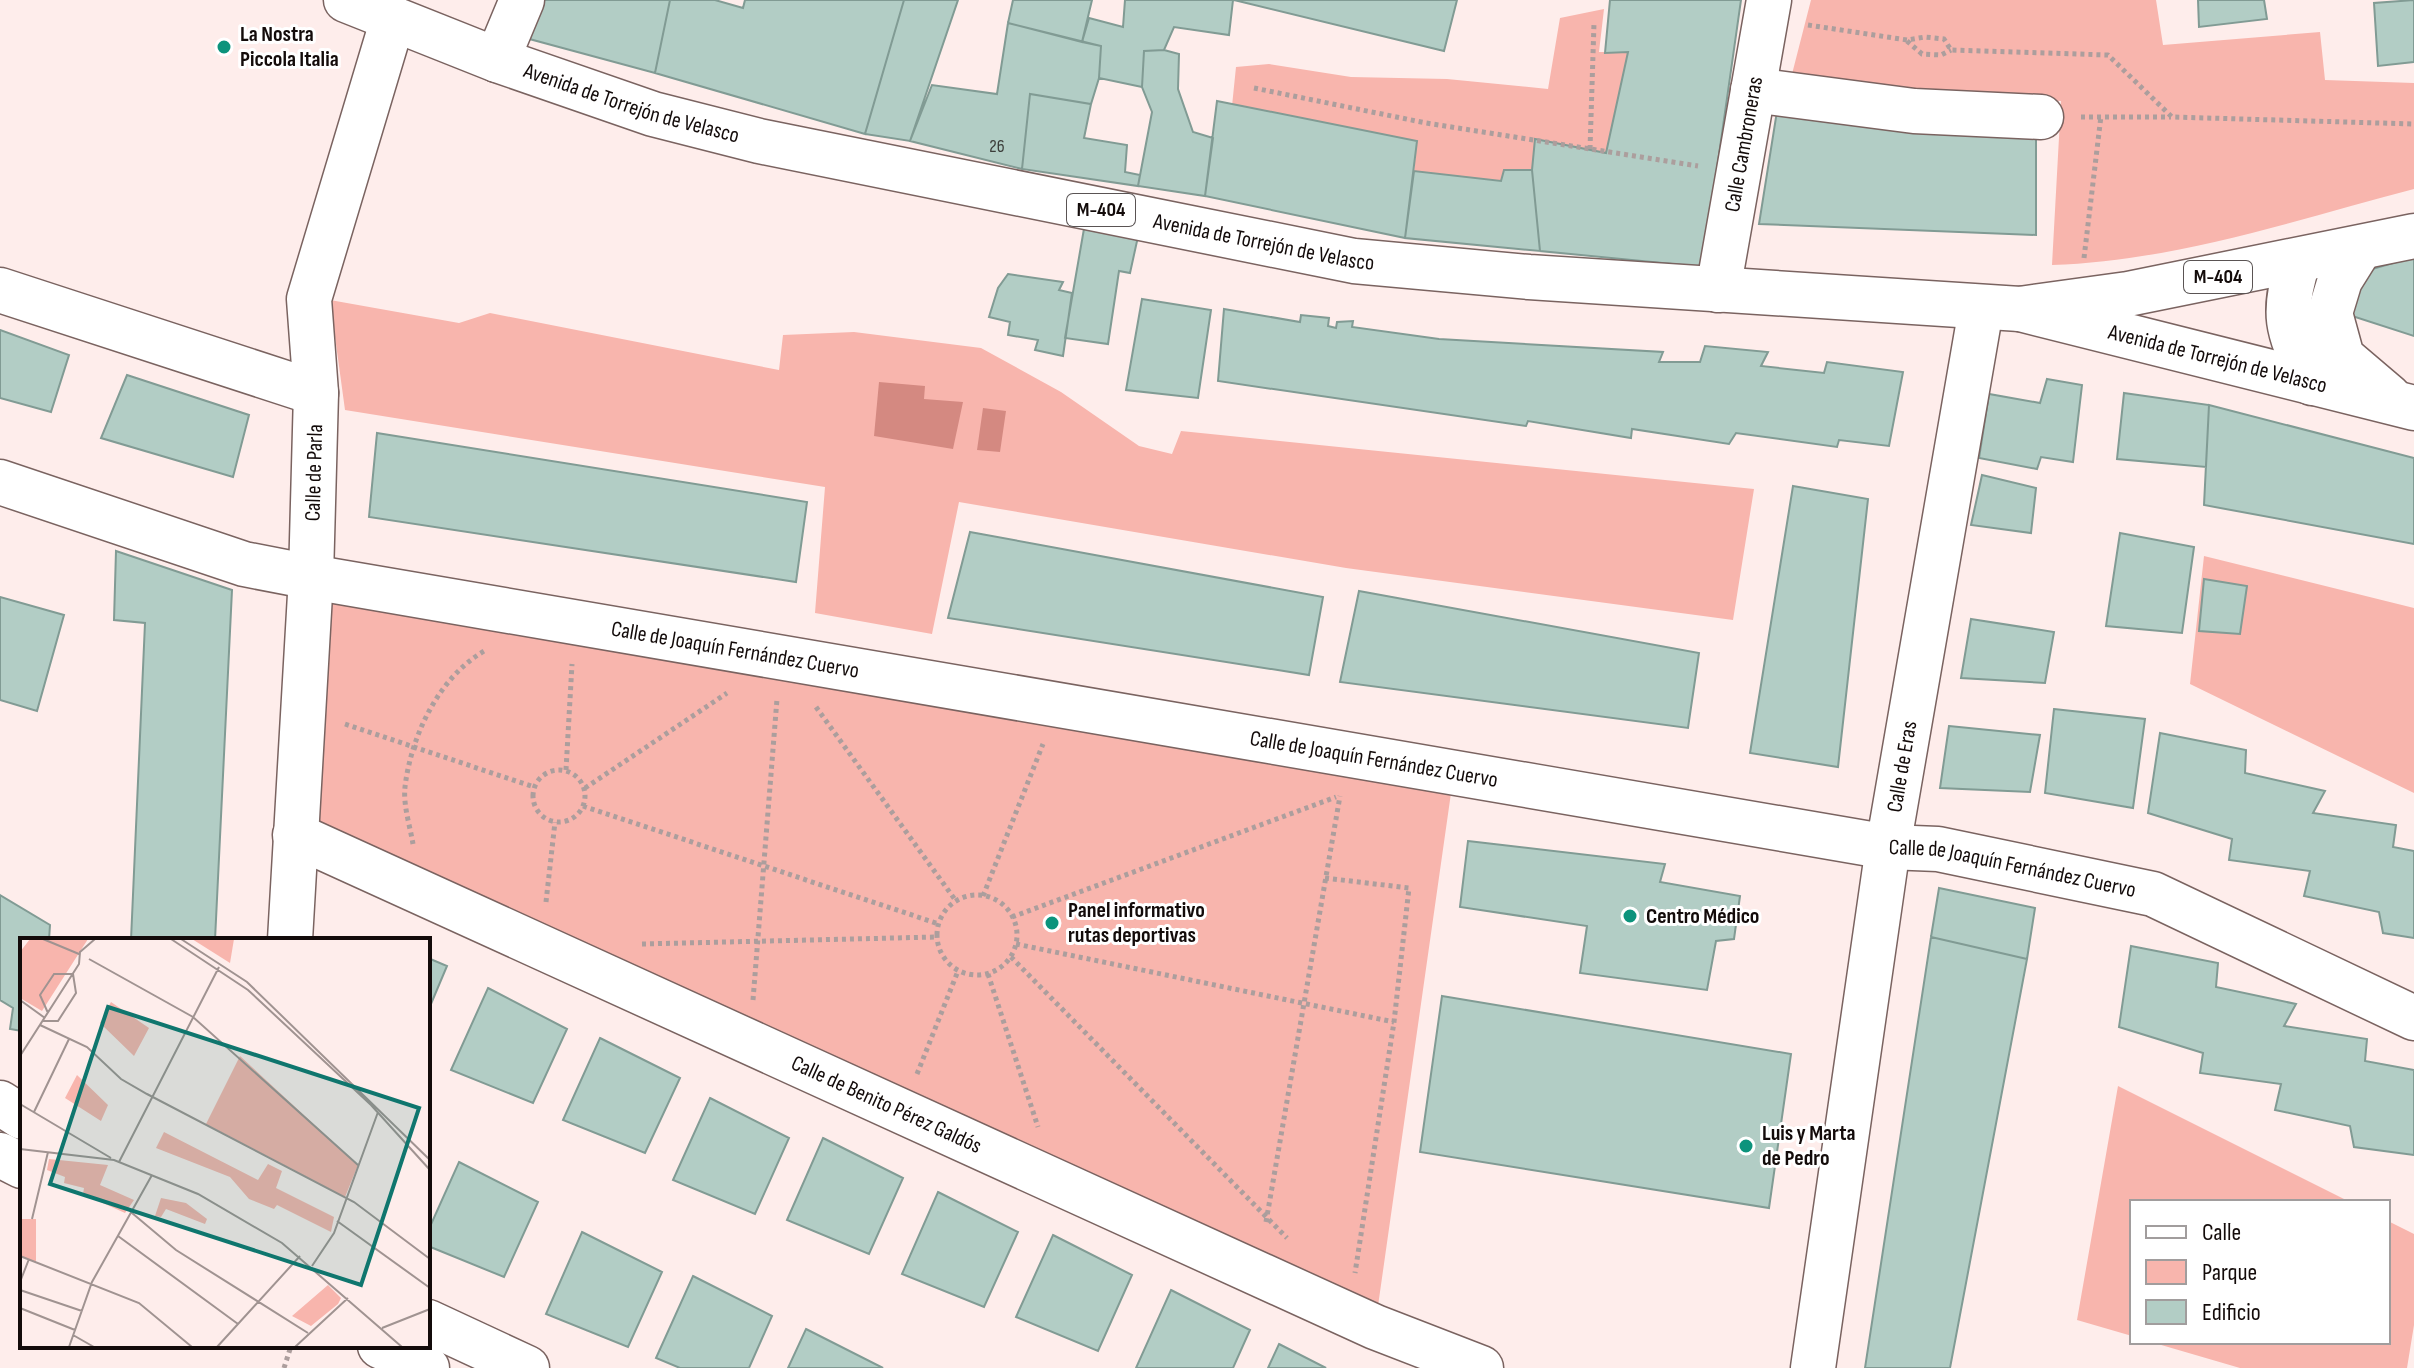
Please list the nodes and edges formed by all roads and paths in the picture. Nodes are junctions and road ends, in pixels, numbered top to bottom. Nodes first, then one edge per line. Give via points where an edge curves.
1 (346, 0) edge
2 (522, 0) edge
3 (1767, 10) edge
4 (393, 19) junction
5 (1594, 23) dead end
6 (1907, 40) junction
7 (1951, 50) junction
8 (497, 60) junction
9 (1254, 88) dead end
10 (1753, 90) junction
11 (2101, 116) junction
12 (2041, 117) joint
13 (2172, 117) junction
14 (2414, 124) edge
15 (1590, 149) junction
16 (1739, 172) junction
17 (2414, 236) edge
18 (2360, 248) junction
19 (2298, 262) junction
20 (0, 290) edge
21 (1718, 290) junction
22 (2079, 301) junction
23 (2000, 309) junction
24 (2312, 383) junction
25 (316, 393) junction
26 (2405, 406) edge
27 (0, 482) edge
28 (311, 577) junction
29 (560, 620) junction
30 (780, 657) junction
31 (728, 692) dead end
32 (1058, 705) junction
33 (302, 710) junction
34 (413, 747) junction
35 (566, 770) junction
36 (534, 787) junction
37 (585, 788) junction
38 (1355, 792) dead end
39 (1341, 795) junction
40 (583, 806) junction
41 (555, 822) junction
42 (295, 835) junction
43 (1888, 847) junction
44 (764, 866) junction
45 (1325, 878) junction
46 (983, 896) junction
47 (438, 900) junction
48 (956, 901) junction
49 (1012, 917) junction
50 (939, 924) junction
51 (936, 937) junction
52 (290, 938) edge
53 (758, 941) junction
54 (1016, 944) junction
55 (634, 945) dead end
56 (541, 947) junction
57 (1011, 957) junction
58 (958, 971) junction
59 (988, 974) junction
60 (1305, 1004) junction
61 (2414, 1018) edge
62 (1394, 1022) junction
63 (750, 1041) junction
64 (0, 1103) edge
65 (903, 1110) junction
66 (20, 1116) edge
67 (0, 1155) edge
68 (20, 1165) edge
69 (1055, 1178) junction
70 (1266, 1222) dead end
71 (1296, 1246) dead end
72 (430, 1323) edge
73 (1375, 1327) junction
74 (290, 1348) edge
75 (384, 1348) edge
76 (284, 1368) edge
77 (427, 1368) edge
78 (527, 1368) edge
79 (1481, 1368) edge
80 (1813, 1368) edge

1 - 4 street, Avenida de Torrejón de Velasco / M-404
2 - 8 street
3 - 6 path
3 - 10 street, Calle Cambroneras
4 - 8 street, Avenida de Torrejón de Velasco / M-404
4 - 25 street, Calle de Parla via 309,299
5 - 15 path
6 - 7 path via 1944,39
6 - 7 path via 1922,54
7 - 13 path via 2108,55
8 - 21 street, Avenida de Torrejón de Velasco / M-404 via 653,114 759,141 1354,261
9 - 15 path
10 - 12 street via 1914,111
10 - 16 street, Calle Cambroneras
11 - 12 path
11 - 13 path
11 - 22 path
13 - 14 path
15 - 16 path
16 - 21 street, Calle Cambroneras
17 - 18 street, Avenida de Torrejón de Velasco / M-404
18 - 19 street, Avenida de Torrejón de Velasco / M-404
18 - 26 street via 2340,280 2330,313 2342,357
19 - 22 street, Avenida de Torrejón de Velasco / M-404
19 - 24 street via 2289,289 2287,329
20 - 25 street
21 - 23 street, Avenida de Torrejón de Velasco / M-404
22 - 23 street, Avenida de Torrejón de Velasco / M-404
23 - 24 street, Avenida de Torrejón de Velasco
23 - 43 street, Calle de Eras
24 - 26 street, Avenida de Torrejón de Velasco
25 - 28 street, Calle de Parla
27 - 28 street, Calle de Joaquín Fernández Cuervo via 244,564
28 - 29 street, Calle de Joaquín Fernández Cuervo
28 - 33 street, Calle de Parla
29 - 30 street, Calle de Joaquín Fernández Cuervo
29 - 34 path via 471,659 430,707
29 - 35 path
30 - 32 street, Calle de Joaquín Fernández Cuervo
30 - 44 path
30 - 48 path
31 - 37 path
32 - 43 street, Calle de Joaquín Fernández Cuervo
32 - 46 path
33 - 34 path
33 - 42 street, Calle de Parla
34 - 36 path
34 - 47 path via 404,791 413,847
35 - 36 path via 548,771
35 - 37 path
36 - 41 path via 534,805
37 - 40 path
38 - 39 path
39 - 45 path
39 - 49 path
40 - 41 path via 571,820
40 - 44 path
41 - 56 path
42 - 47 street, Calle de Benito Pérez Galdós
42 - 52 street, Calle de Parla
43 - 61 street, Calle de Joaquín Fernández Cuervo via 1938,849 2153,894
43 - 80 street, Calle de Eras
44 - 50 path
44 - 53 path
45 - 60 path
45 - 62 path via 1409,888
46 - 48 path
46 - 49 path via 1004,906
47 - 56 street, Calle de Benito Pérez Galdós
48 - 50 path
49 - 54 path
50 - 51 path
51 - 53 path
51 - 58 path via 947,963
53 - 55 path
53 - 63 path
54 - 57 path
54 - 60 path
56 - 63 street, Calle de Benito Pérez Galdós
57 - 59 path
57 - 71 path
58 - 59 path
58 - 65 path
59 - 69 path
60 - 62 path
60 - 70 path
62 - 73 path via 1351,1302
63 - 65 street, Calle de Benito Pérez Galdós
64 - 66 street
65 - 69 street, Calle de Benito Pérez Galdós
67 - 68 street
69 - 73 street, Calle de Benito Pérez Galdós
72 - 78 street
73 - 79 street, Calle de Benito Pérez Galdós
74 - 76 path
75 - 77 street

